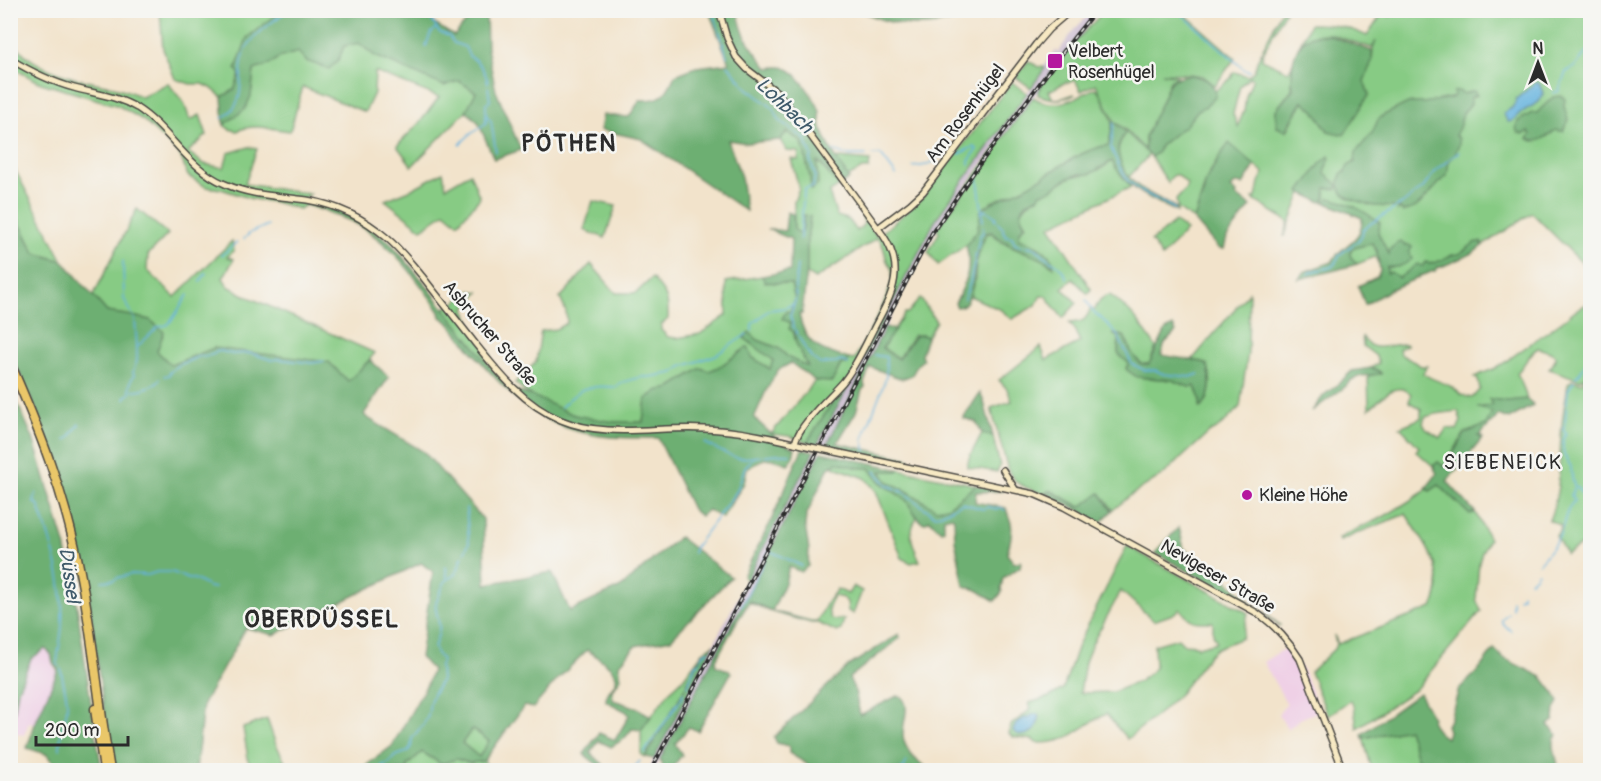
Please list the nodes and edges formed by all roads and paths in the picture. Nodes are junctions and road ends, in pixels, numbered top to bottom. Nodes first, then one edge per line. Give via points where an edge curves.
1 (719, 10) edge
2 (1071, 10) edge
3 (12, 60) edge
4 (878, 228) junction
5 (10, 363) edge
6 (10, 377) edge
7 (28, 411) junction
8 (33, 423) junction
9 (799, 430) junction
10 (795, 443) junction
11 (808, 447) junction
12 (1003, 470) dead end
13 (1000, 485) joint
14 (1015, 489) junction
15 (104, 771) edge
16 (110, 771) edge
17 (1343, 771) edge

1 - 4 main road via 736,57 777,92
2 - 4 main road, Am Rosenhügel via 1036,44 923,192
3 - 10 main road, Asbrucher Straße via 59,84 135,107 157,124 199,169 223,184 331,206 374,227 405,256 503,377 551,416 594,430 705,429
4 - 9 main road via 889,244 896,268 889,298 849,373
5 - 7 highway
6 - 7 highway
7 - 8 highway
8 - 15 highway via 74,567
8 - 16 highway via 57,481 79,565
9 - 10 main road
9 - 11 main road
10 - 11 main road, Asbrucher Straße
11 - 13 main road, Asbrucher Straße, bridge
12 - 14 main road
13 - 14 main road, Nevigeser Straße
14 - 17 main road, Nevigeser Straße via 1064,507 1247,607 1274,626 1303,666

